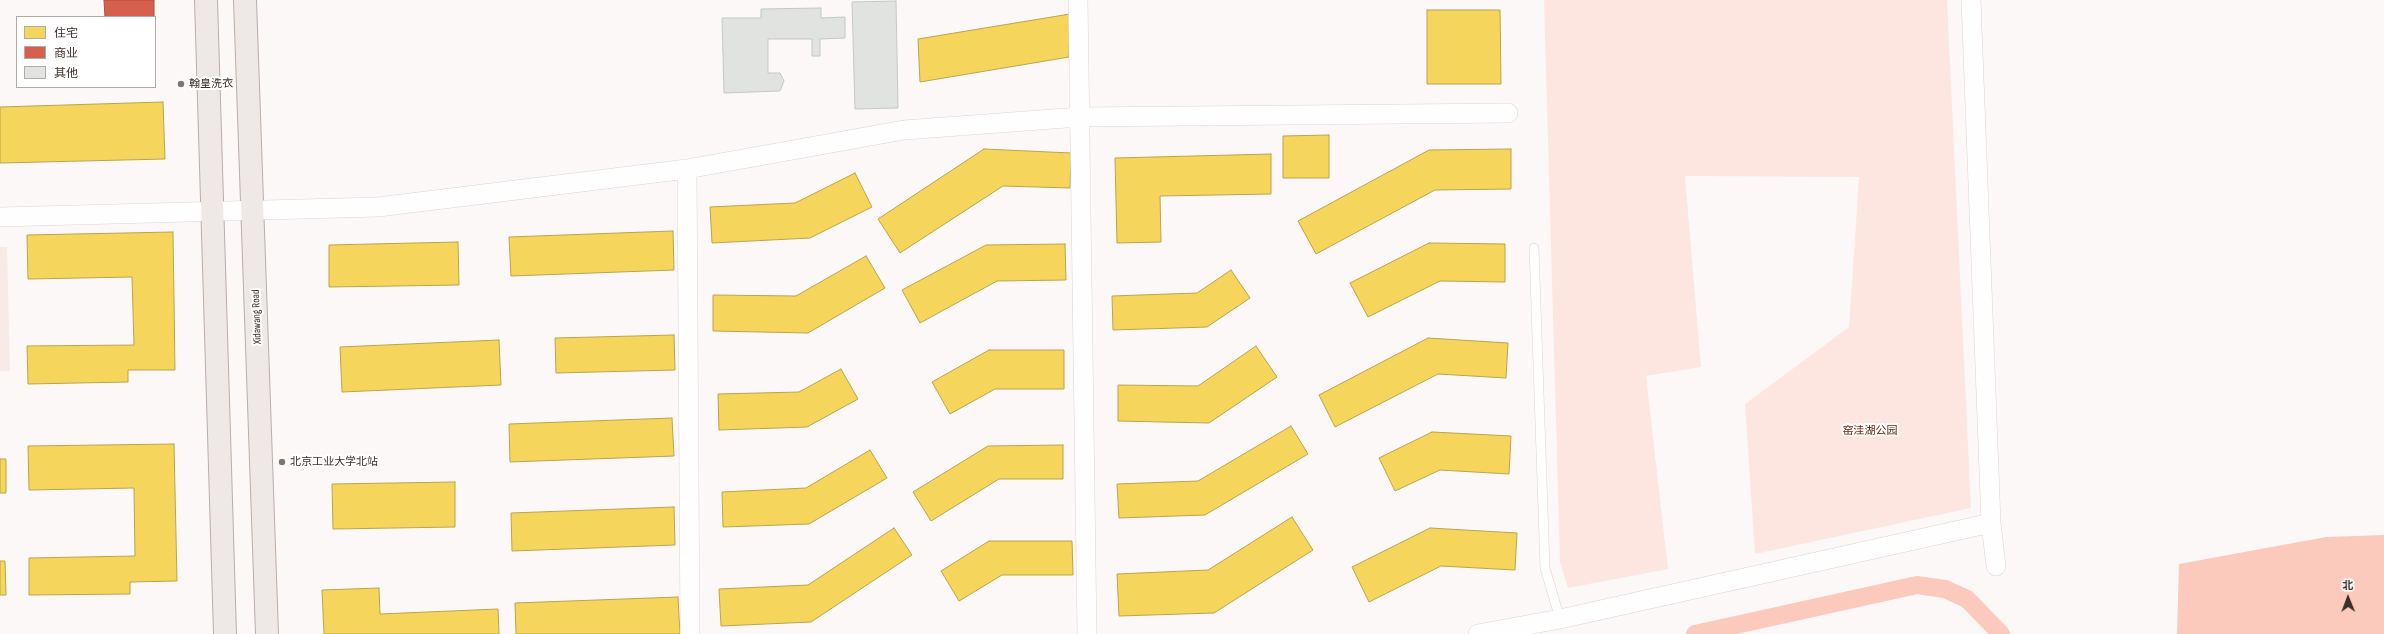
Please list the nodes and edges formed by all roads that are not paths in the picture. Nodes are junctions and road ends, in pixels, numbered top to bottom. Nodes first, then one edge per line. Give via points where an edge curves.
1 (206, 0) edge
2 (245, 0) edge
3 (1078, 0) edge
4 (1971, 0) edge
5 (1508, 113) dead end
6 (1080, 117) junction
7 (687, 169) junction
8 (212, 210) junction
9 (254, 210) junction
10 (0, 217) edge
11 (1534, 248) dead end
12 (1991, 523) junction
13 (1996, 566) dead end
14 (1560, 619) junction
15 (225, 634) edge
16 (267, 634) edge
17 (690, 634) edge
18 (1087, 634) edge
19 (1478, 634) edge

1 - 8 main road
2 - 9 main road, Xidawang Road
3 - 6 street
4 - 12 street
5 - 6 street
6 - 7 street via 904,130
6 - 18 street
7 - 9 street via 378,207
7 - 17 street
8 - 9 street
8 - 10 street
8 - 15 main road
9 - 16 main road, Xidawang Road
11 - 14 lane via 1545,568
12 - 13 street
12 - 14 street
14 - 19 street

